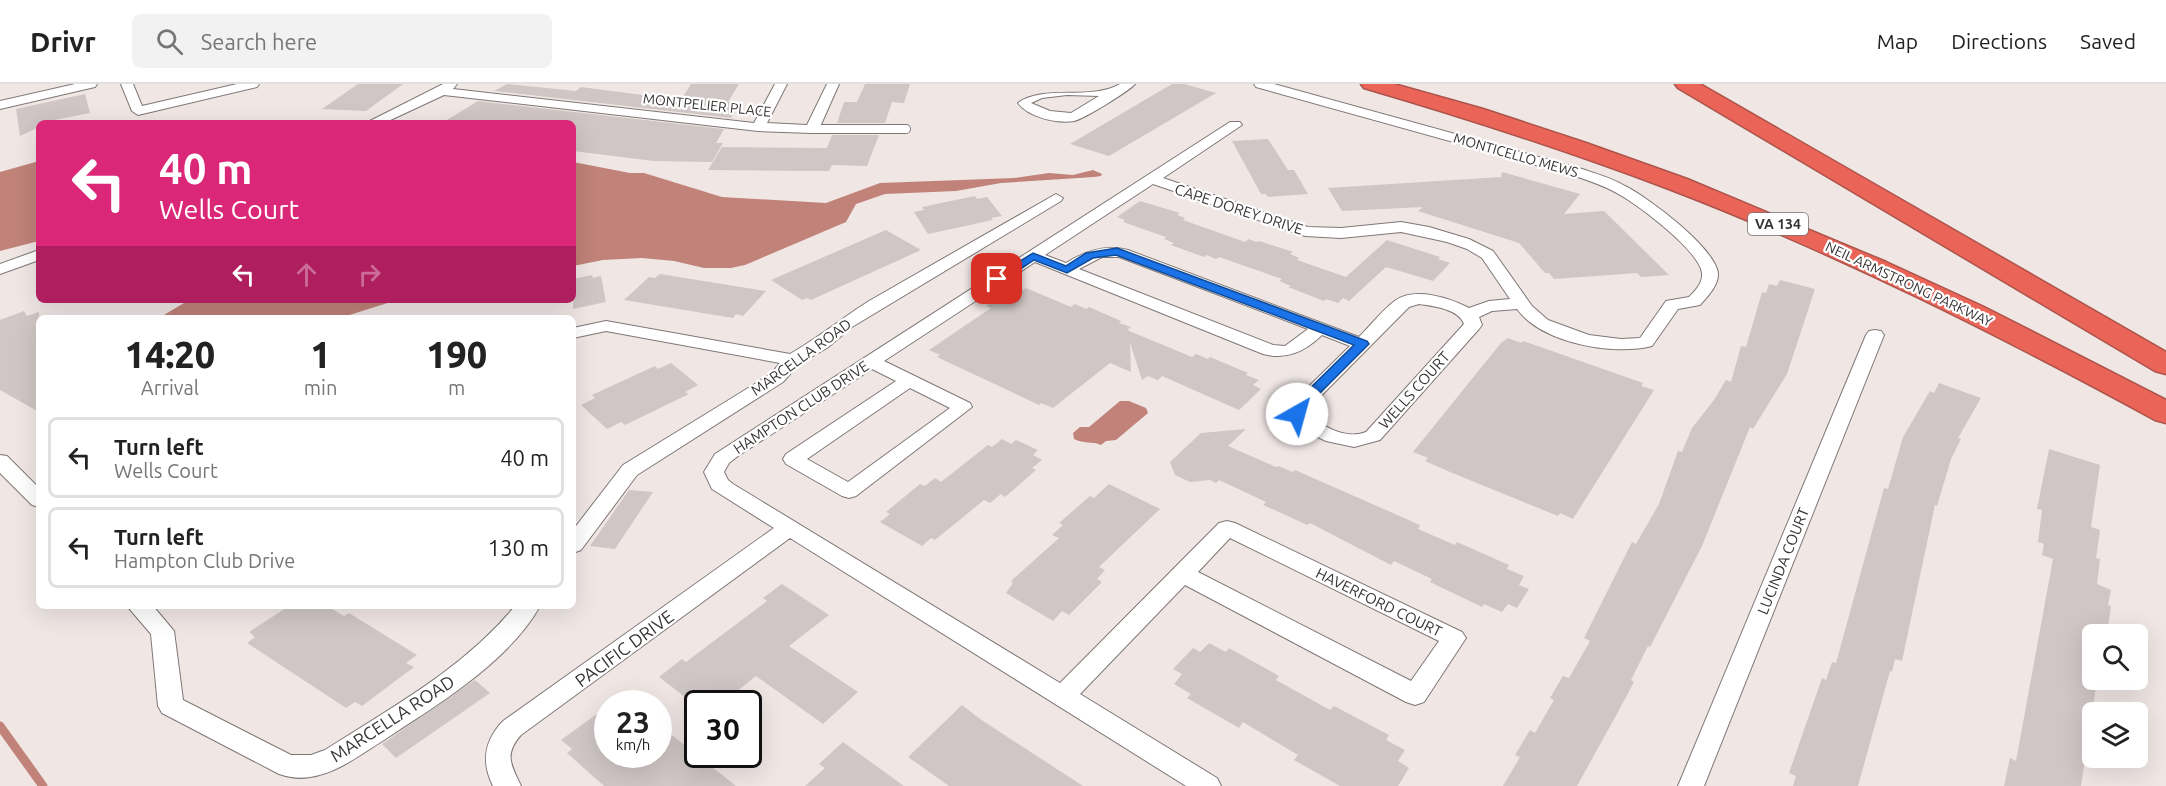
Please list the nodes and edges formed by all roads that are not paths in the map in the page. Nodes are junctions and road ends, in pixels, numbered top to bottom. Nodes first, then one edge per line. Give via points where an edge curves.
1 (91, 84) edge
2 (127, 84) edge
3 (253, 84) edge
4 (781, 84) edge
5 (833, 84) edge
6 (1129, 84) edge
7 (1260, 84) edge
8 (1371, 84) edge
9 (1685, 84) edge
10 (447, 88) edge
11 (0, 89) edge
12 (1116, 93) junction
13 (15, 100) junction
14 (0, 105) edge
15 (379, 120) edge
16 (1235, 125) dead end
17 (759, 127) junction
18 (812, 129) junction
19 (906, 129) dead end
20 (1151, 179) junction
21 (1056, 198) dead end
22 (36, 256) edge
23 (1033, 256) junction
24 (0, 269) edge
25 (1067, 270) junction
26 (1696, 299) joint
27 (1522, 303) junction
28 (1468, 315) junction
29 (1320, 327) junction
30 (576, 332) edge
31 (1875, 335) dead end
32 (1362, 344) junction
33 (793, 360) junction
34 (870, 361) junction
35 (2166, 365) edge
36 (909, 380) junction
37 (2166, 413) edge
38 (0, 461) edge
39 (36, 497) edge
40 (788, 529) junction
41 (576, 541) edge
42 (1183, 574) junction
43 (142, 609) edge
44 (526, 609) edge
45 (1062, 697) junction
46 (508, 786) edge
47 (1208, 786) edge
48 (1691, 786) edge

1 - 13 street
2 - 3 street via 138,111
4 - 17 street
5 - 18 street
6 - 12 street
7 - 26 street, MONTICELLO MEWS via 1566,169 1620,189 1660,216 1702,257 1710,275
8 - 37 highway, NEIL ARMSTRONG PARKWAY / VA 134 via 1458,107 1581,148 1738,207 1931,291
9 - 35 highway
10 - 15 street
10 - 17 street, MONTPELIER PLACE
11 - 13 street
12 - 12 street via 1066,118 1029,109 1024,103 1030,97 1047,93
13 - 14 street
16 - 20 street, HAMPTON CLUB DRIVE
17 - 18 street, MONTPELIER PLACE
18 - 19 lane
20 - 23 street, HAMPTON CLUB DRIVE
20 - 27 street, CAPE DOREY DRIVE via 1305,231 1327,234 1410,228 1475,248 1489,257
21 - 33 street, MARCELLA ROAD via 875,305
22 - 24 street
23 - 25 street
23 - 34 street, HAMPTON CLUB DRIVE
25 - 29 street via 1090,255 1117,251
25 - 29 street via 1275,352 1294,349
26 - 27 street, CAPE DOREY DRIVE via 1672,305 1648,340 1628,346 1602,344 1550,326 1532,316
27 - 28 street via 1490,306
28 - 32 street, WELLS COURT via 1433,301 1407,301
28 - 32 street, WELLS COURT via 1473,320 1471,327 1373,436 1365,441 1352,441 1307,424 1297,410
29 - 32 street
30 - 33 street via 606,326
31 - 48 street, LUCINDA COURT
33 - 41 street, MARCELLA ROAD via 777,378 630,470
34 - 36 street
34 - 40 street, HAMPTON CLUB DRIVE via 731,452 716,466 715,478 726,489
36 - 36 street via 963,407 849,491 793,459
38 - 39 street
40 - 45 street, HAMPTON CLUB DRIVE
40 - 46 street, PACIFIC DRIVE via 506,735 498,749 499,772
42 - 42 street, HAVERFORD COURT via 1227,528 1454,638 1416,695
42 - 45 street, HAVERFORD COURT
43 - 44 street, MARCELLA ROAD via 162,631 171,706 288,766 311,766 334,758 477,662
45 - 47 street, HAMPTON CLUB DRIVE

